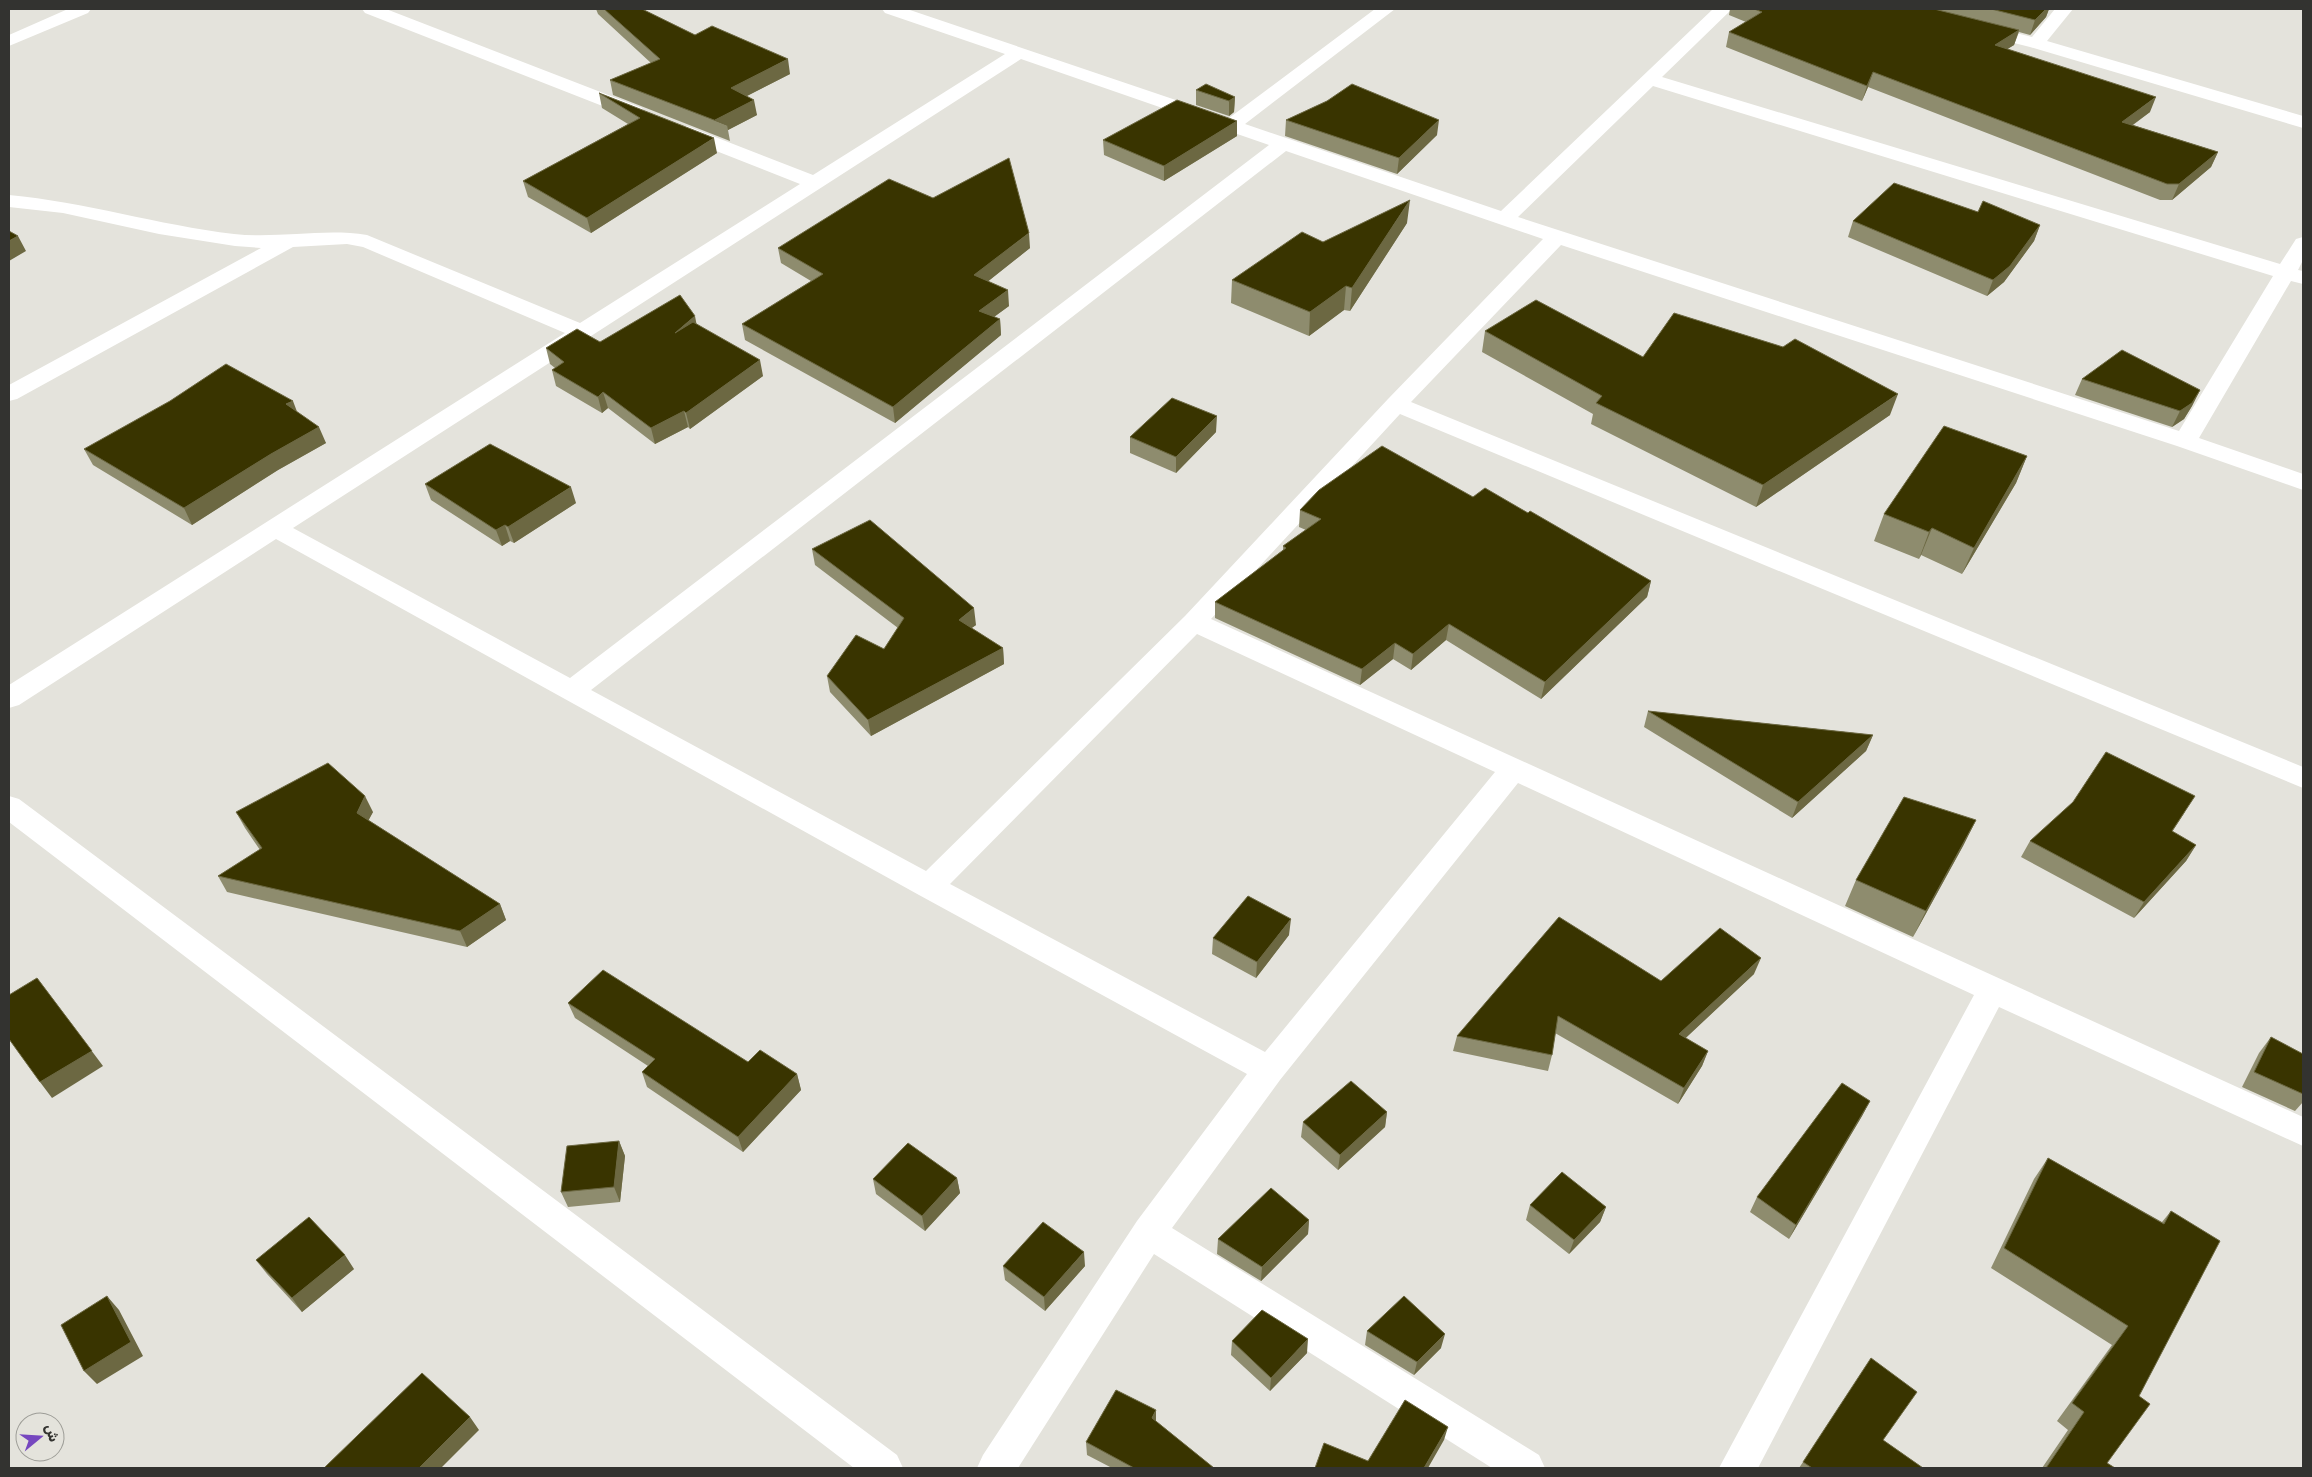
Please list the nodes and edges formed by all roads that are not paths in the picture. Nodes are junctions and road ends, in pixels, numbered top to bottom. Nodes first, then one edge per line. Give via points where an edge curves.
1 (82, 9) edge
2 (371, 9) edge
3 (891, 9) edge
4 (1386, 9) edge
5 (1723, 9) edge
6 (2064, 9) edge
7 (1959, 23) edge
8 (9, 41) edge
9 (2036, 43) junction
10 (1017, 54) junction
11 (1648, 79) junction
12 (648, 118) edge
13 (2303, 122) edge
14 (667, 125) edge
15 (1232, 125) junction
16 (1284, 143) junction
17 (815, 183) junction
18 (9, 201) edge
19 (1504, 219) junction
20 (1557, 238) junction
21 (289, 241) junction
22 (2303, 243) edge
23 (2294, 276) edge
24 (581, 332) junction
25 (9, 394) edge
26 (1396, 404) junction
27 (2185, 441) junction
28 (2303, 482) edge
29 (274, 528) junction
30 (1194, 622) junction
31 (571, 691) junction
32 (9, 698) edge
33 (1514, 768) junction
34 (2303, 778) edge
35 (9, 807) edge
36 (928, 887) junction
37 (1993, 989) junction
38 (1269, 1070) junction
39 (2303, 1132) edge
40 (1149, 1232) junction
41 (884, 1468) edge
42 (996, 1468) edge
43 (1526, 1468) edge
44 (1738, 1468) edge

1 - 8 street
2 - 12 street
3 - 10 street
4 - 15 street
5 - 11 street
6 - 9 street
7 - 9 street
9 - 13 street
10 - 15 street
10 - 17 street
11 - 19 street
11 - 23 street
14 - 17 street
15 - 16 street
16 - 19 street
16 - 31 street
17 - 24 street
18 - 21 street via 63,207 199,235 253,242
19 - 20 street
20 - 26 street
20 - 27 street
21 - 24 street via 335,238 367,241
21 - 25 street
22 - 23 street
23 - 27 street
24 - 29 street
26 - 30 street
26 - 34 street
27 - 28 street
29 - 31 street
29 - 32 street
30 - 33 street
30 - 36 street
31 - 36 street
33 - 37 street
33 - 38 street
35 - 41 street
36 - 38 street
37 - 39 street
37 - 44 street
38 - 40 street
40 - 42 street
40 - 43 street

